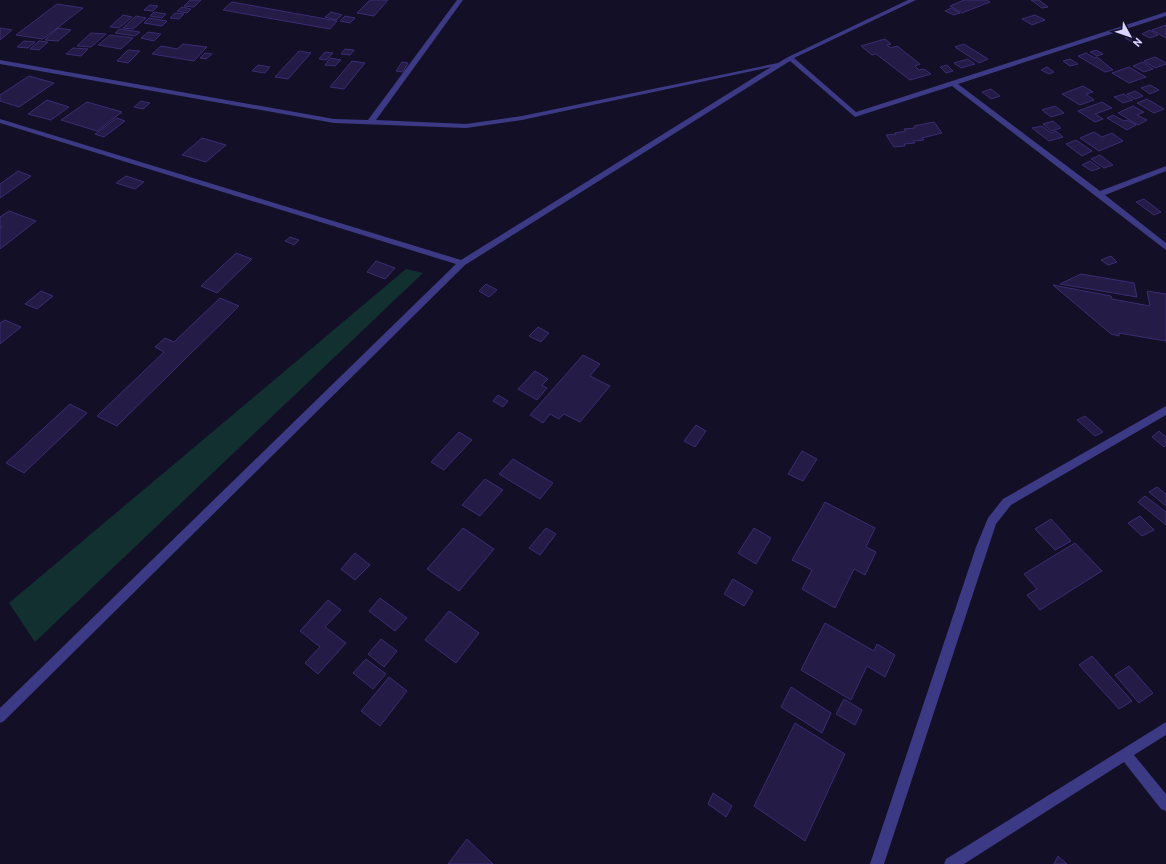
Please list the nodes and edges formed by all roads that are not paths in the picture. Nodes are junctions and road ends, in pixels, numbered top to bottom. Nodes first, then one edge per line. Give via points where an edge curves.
1 (460, 0) edge
2 (913, 0) edge
3 (1166, 14) edge
4 (787, 60) junction
5 (0, 62) edge
6 (953, 83) junction
7 (0, 121) edge
8 (370, 123) junction
9 (1166, 168) edge
10 (1099, 194) junction
11 (1166, 247) edge
12 (462, 263) junction
13 (1166, 410) edge
14 (0, 717) edge
15 (1166, 728) edge
16 (1124, 754) junction
17 (1166, 804) edge
18 (877, 864) edge
19 (951, 864) edge

1 - 8 street
2 - 4 street
3 - 6 street
4 - 6 street via 855,115
4 - 8 street via 522,118 466,126
4 - 12 street
5 - 8 street via 334,121
6 - 10 street
7 - 12 street
9 - 10 street
10 - 11 street
12 - 14 street
13 - 18 street via 1007,502 992,522
15 - 16 street
16 - 17 street
16 - 19 street

